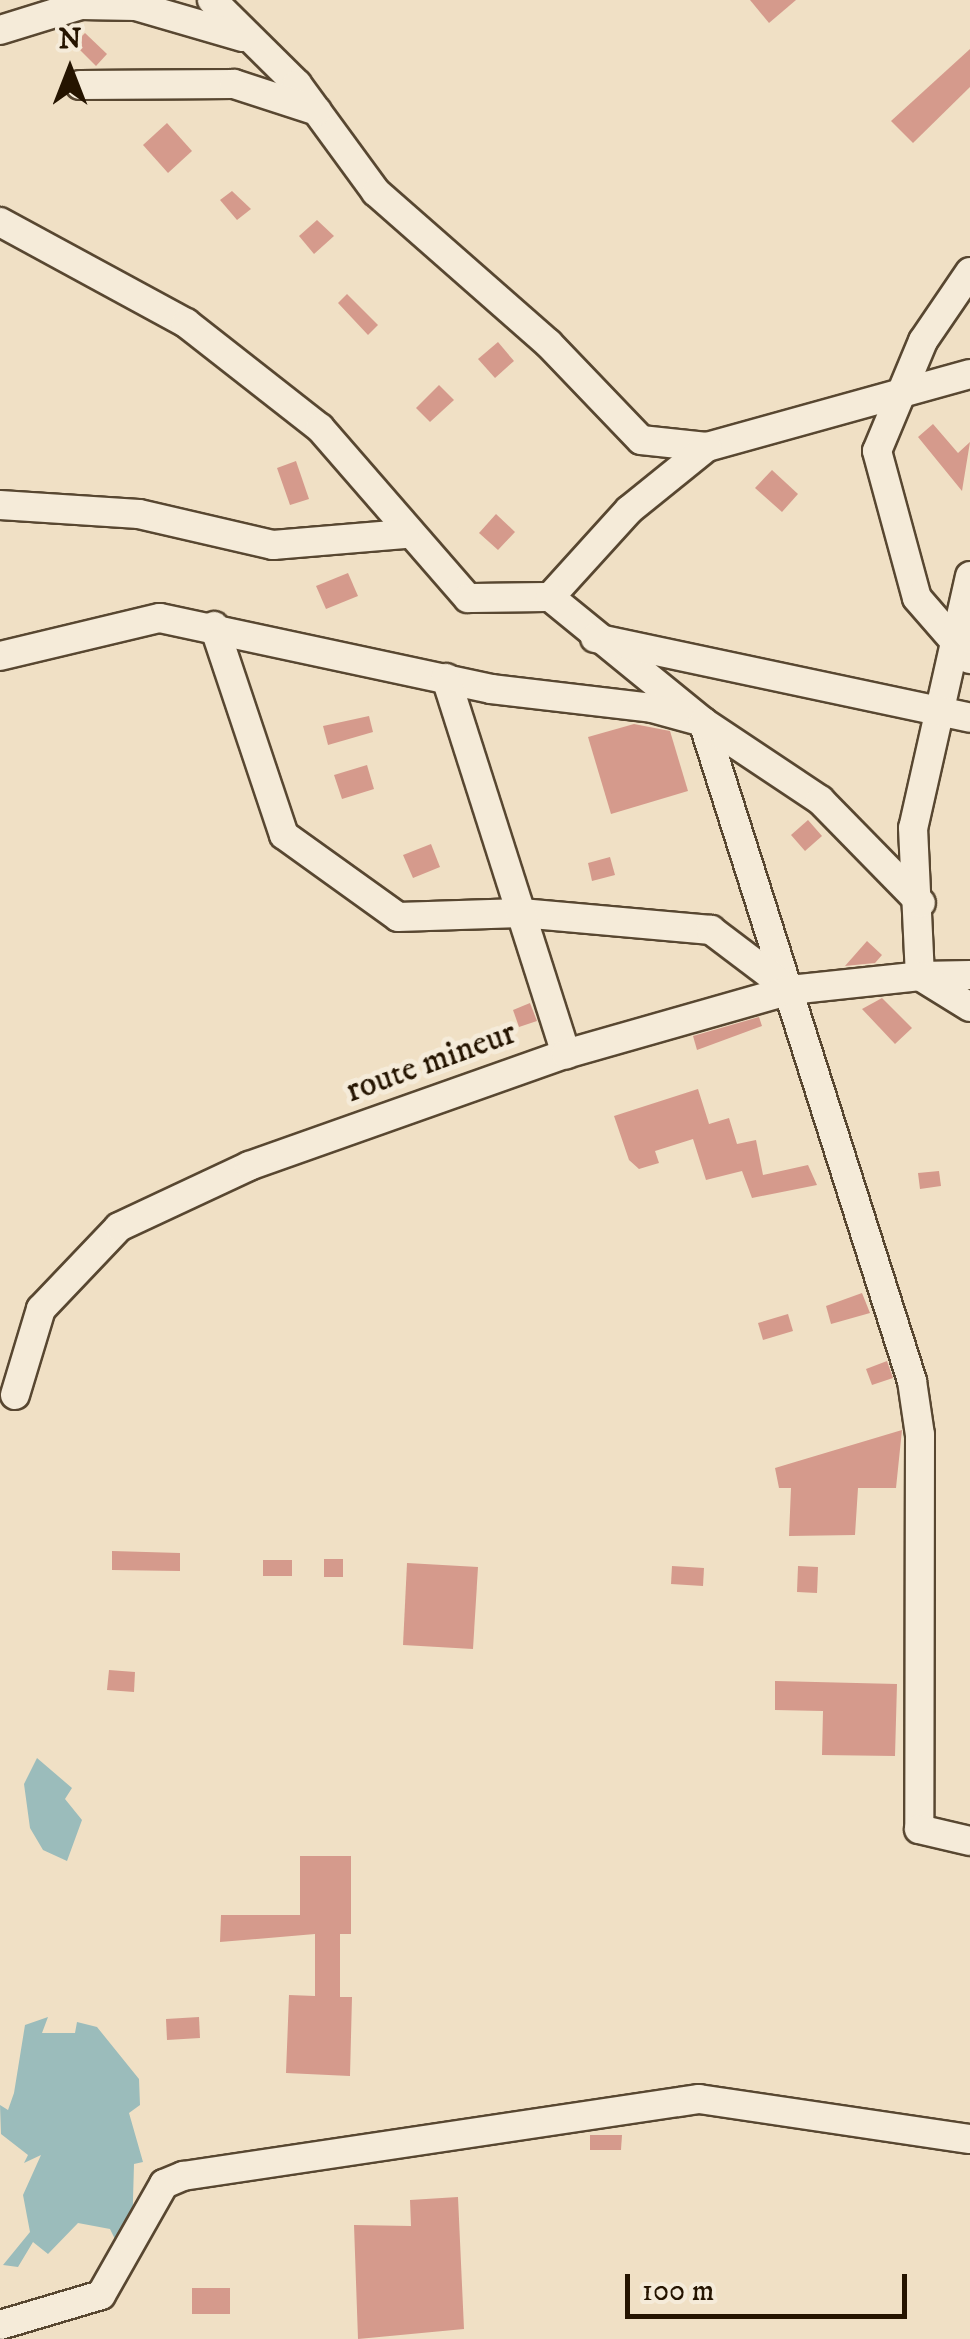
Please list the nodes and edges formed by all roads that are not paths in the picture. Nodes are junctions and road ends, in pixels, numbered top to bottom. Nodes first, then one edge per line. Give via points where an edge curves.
1 (212, 0) edge
2 (0, 30) edge
3 (256, 43) junction
4 (80, 85) dead end
5 (317, 111) junction
6 (0, 222) edge
7 (970, 272) edge
8 (970, 374) edge
9 (902, 392) junction
10 (708, 447) junction
11 (0, 505) edge
12 (405, 534) junction
13 (970, 576) edge
14 (550, 598) junction
15 (214, 626) junction
16 (594, 638) junction
17 (962, 650) edge
18 (0, 656) edge
19 (446, 678) junction
20 (940, 711) junction
21 (970, 718) edge
22 (703, 722) junction
23 (921, 903) junction
24 (521, 913) junction
25 (970, 975) edge
26 (920, 976) junction
27 (790, 990) junction
28 (970, 1008) edge
29 (566, 1054) junction
30 (15, 1396) dead end
31 (970, 1841) edge
32 (970, 2138) edge
33 (0, 2325) edge

1 - 3 street
2 - 3 street via 16,18 81,5 136,6
3 - 5 street
4 - 5 street via 234,84
5 - 10 street via 376,192 548,343 641,440
6 - 12 street via 186,323 320,428
7 - 9 street via 923,341
8 - 9 street
9 - 10 street
9 - 17 street via 877,451 916,598
10 - 14 street via 630,510
11 - 12 street via 139,514 273,544
12 - 14 street via 468,598
13 - 17 street
14 - 16 street
15 - 18 street via 160,618
15 - 19 street
15 - 24 street via 284,836 398,917
16 - 20 street
16 - 22 street
17 - 20 street
19 - 22 street
19 - 24 street
20 - 21 street
20 - 23 street via 913,828
22 - 23 street via 820,800
22 - 27 street via 750,890
23 - 26 street
24 - 27 street via 711,930
24 - 29 street
25 - 26 street, route mineur
26 - 27 street, route mineur
26 - 28 street
27 - 29 street, route mineur
27 - 31 street via 918,1408 919,1829
29 - 30 street, route mineur via 249,1166 118,1226 42,1310
32 - 33 street via 699,2099 183,2176 164,2184 101,2295

